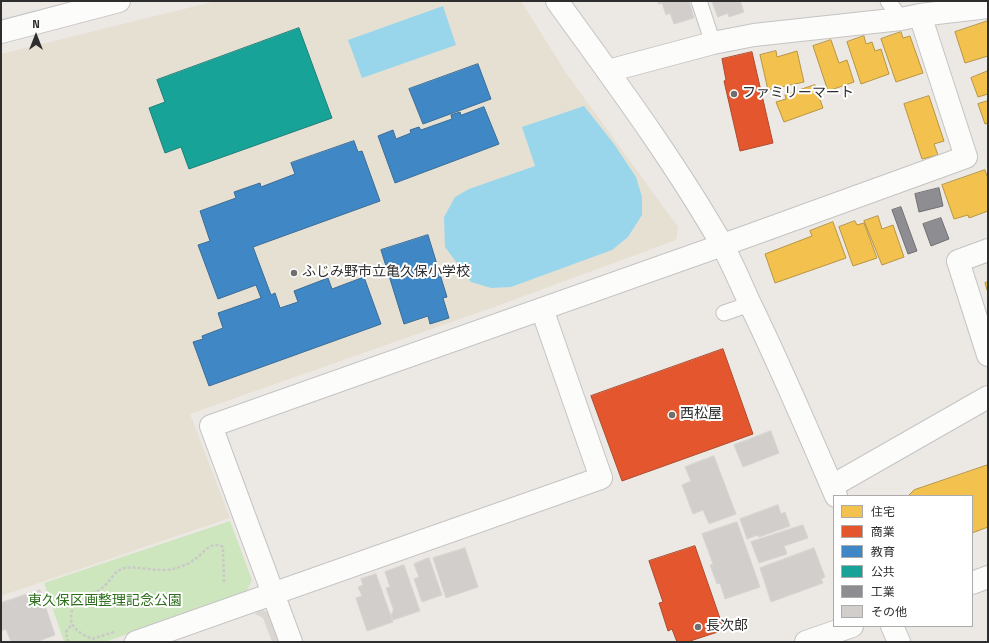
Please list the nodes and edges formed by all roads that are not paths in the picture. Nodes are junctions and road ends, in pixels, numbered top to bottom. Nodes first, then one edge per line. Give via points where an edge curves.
1 (119, 1) edge
2 (557, 1) edge
3 (699, 1) edge
4 (888, 1) edge
5 (978, 6) edge
6 (70, 7) edge
7 (910, 17) junction
8 (1, 32) edge
9 (713, 43) junction
10 (608, 71) junction
11 (722, 245) junction
12 (988, 250) edge
13 (750, 304) junction
14 (542, 309) junction
15 (724, 313) dead end
16 (988, 354) edge
17 (988, 397) edge
18 (834, 491) edge
19 (988, 577) edge
20 (973, 583) edge
21 (273, 594) junction
22 (849, 627) edge
23 (892, 627) edge
24 (136, 642) edge
25 (291, 642) edge
26 (806, 642) edge
27 (899, 642) edge

1 - 6 street
2 - 10 street
3 - 9 lane
4 - 7 lane
5 - 7 street
6 - 8 street
7 - 9 street via 754,35
7 - 11 street via 966,157
9 - 10 street
10 - 11 street via 690,192
11 - 13 street
11 - 14 street
12 - 16 street via 958,261
13 - 15 lane
13 - 18 street
14 - 21 street via 570,369 601,478
14 - 21 street via 211,426
17 - 18 street
19 - 20 street
21 - 24 street
21 - 25 street
22 - 26 street
23 - 27 street

